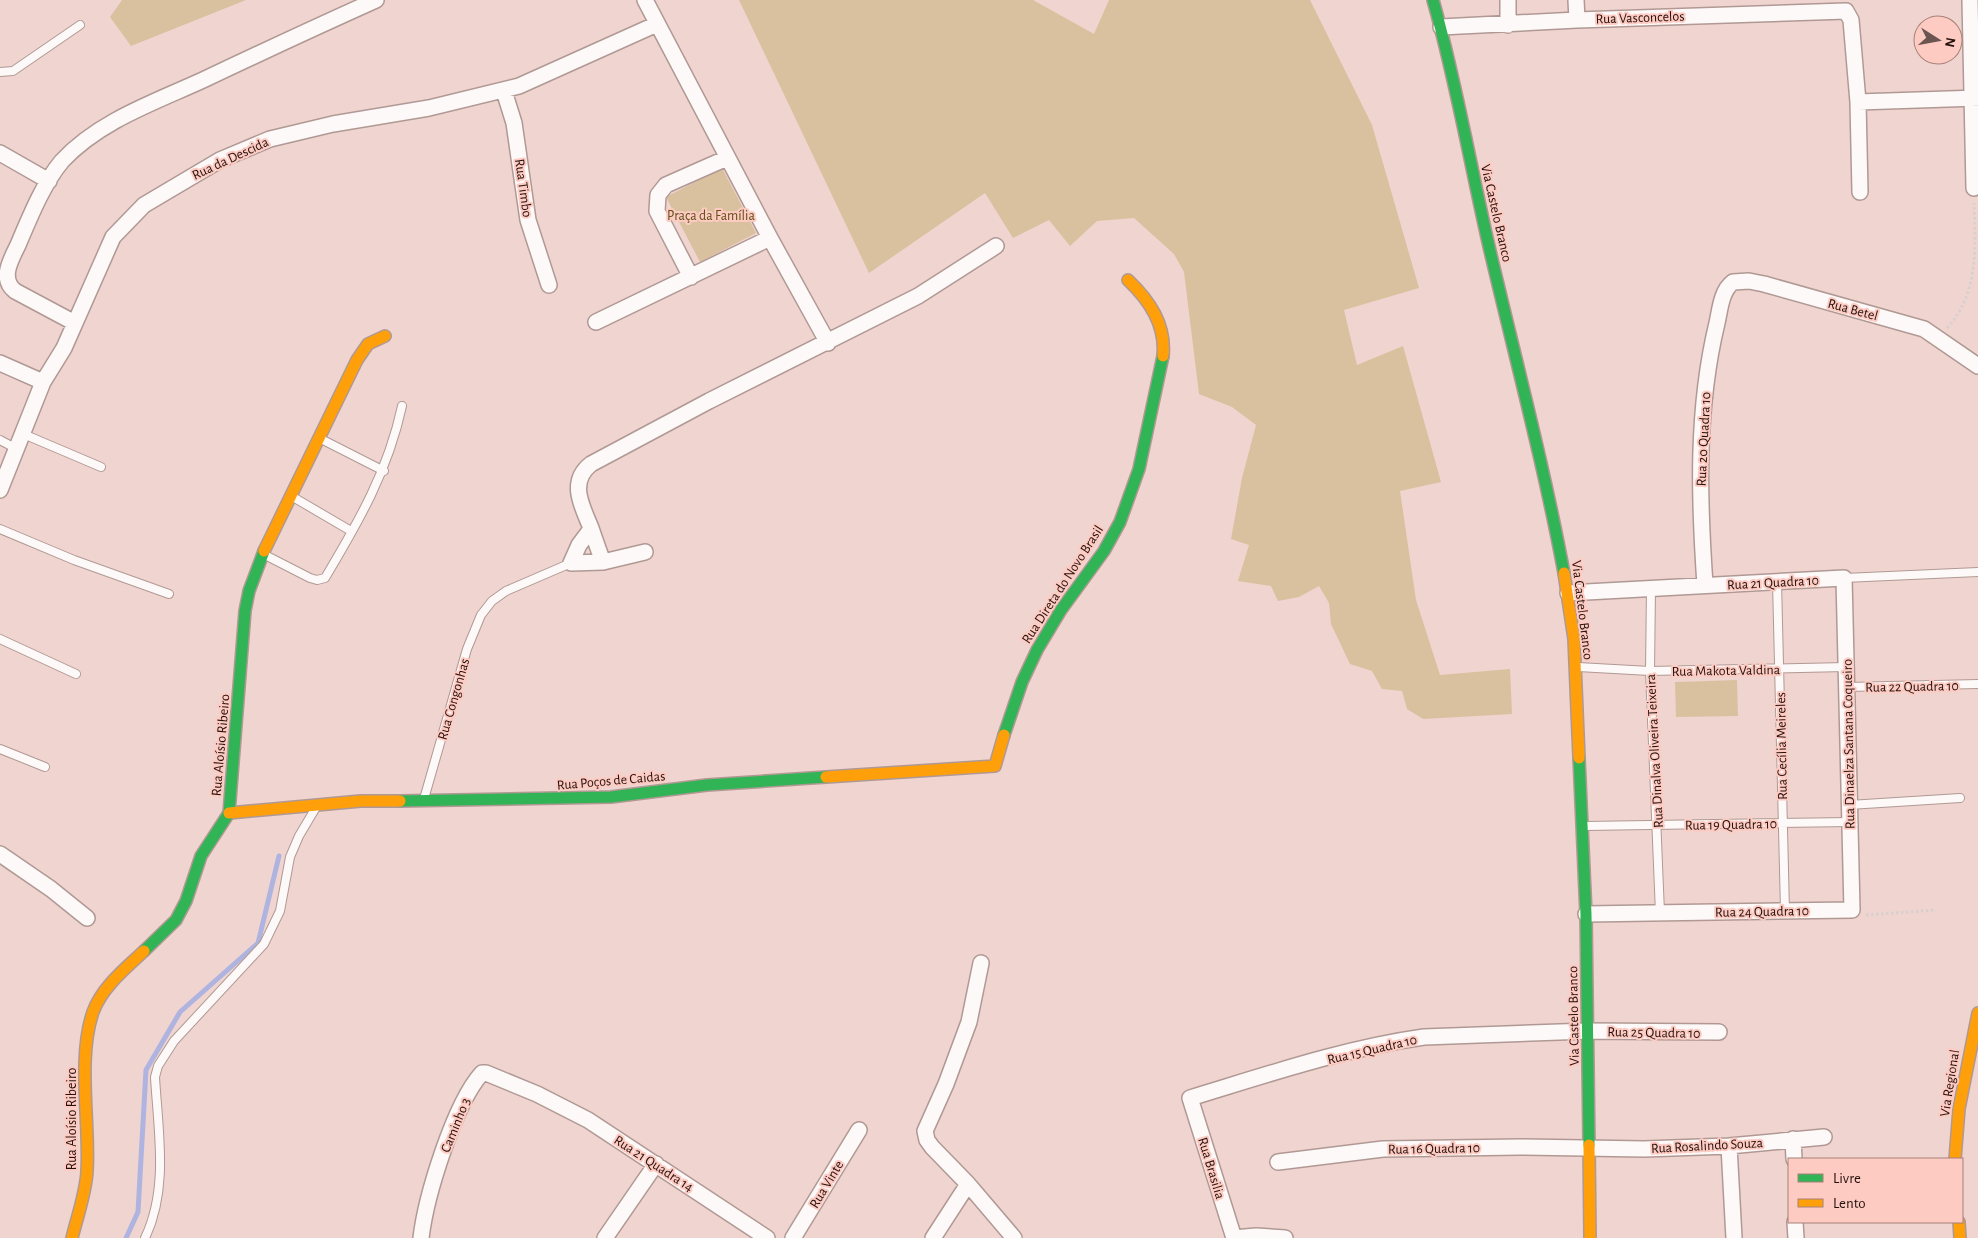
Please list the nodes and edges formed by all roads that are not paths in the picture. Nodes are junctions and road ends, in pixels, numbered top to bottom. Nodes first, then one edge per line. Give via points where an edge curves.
1 (376, 0) edge
2 (645, 0) edge
3 (1433, 0) edge
4 (1508, 0) edge
5 (1576, 0) edge
6 (1970, 0) edge
7 (1838, 5) edge
8 (1764, 7) edge
9 (1699, 8) edge
10 (1577, 20) junction
11 (657, 24) junction
12 (80, 25) dead end
13 (1508, 25) junction
14 (1441, 27) junction
15 (0, 72) edge
16 (504, 91) junction
17 (1976, 98) edge
18 (1858, 102) junction
19 (0, 153) edge
20 (727, 158) junction
21 (49, 181) junction
22 (1974, 188) road end
23 (1860, 192) dead end
24 (770, 238) junction
25 (996, 246) dead end
26 (691, 277) junction
27 (1128, 280) dead end
28 (549, 285) dead end
29 (1724, 295) joint
30 (74, 322) junction
31 (596, 322) dead end
32 (385, 336) dead end
33 (828, 343) junction
34 (0, 363) edge
35 (1978, 366) edge
36 (43, 382) junction
37 (402, 406) dead end
38 (21, 433) junction
39 (320, 438) junction
40 (0, 440) edge
41 (15, 448) junction
42 (101, 467) dead end
43 (384, 470) junction
44 (0, 490) edge
45 (291, 496) junction
46 (0, 529) edge
47 (591, 529) junction
48 (352, 531) junction
49 (645, 552) dead end
50 (263, 554) junction
51 (603, 562) junction
52 (571, 563) junction
53 (1978, 572) edge
54 (1844, 578) junction
55 (1777, 582) junction
56 (1705, 585) junction
57 (1651, 588) junction
58 (1568, 593) junction
59 (169, 594) dead end
60 (0, 639) edge
61 (1576, 667) junction
62 (1846, 667) junction
63 (1779, 669) junction
64 (1650, 671) junction
65 (76, 674) dead end
66 (1978, 684) edge
67 (1847, 687) junction
68 (0, 749) edge
69 (995, 766) joint
70 (45, 767) dead end
71 (1960, 798) dead end
72 (424, 800) junction
73 (318, 804) junction
74 (1850, 805) junction
75 (229, 813) junction
76 (1850, 822) junction
77 (1783, 823) junction
78 (1658, 824) junction
79 (1582, 826) junction
80 (0, 854) edge
81 (1852, 910) joint
82 (1785, 911) junction
83 (1660, 913) junction
84 (1586, 914) junction
85 (87, 918) dead end
86 (981, 963) dead end
87 (1978, 1014) edge
88 (1588, 1031) junction
89 (1719, 1032) dead end
90 (537, 1094) joint
91 (1190, 1098) joint
92 (859, 1130) dead end
93 (1824, 1137) dead end
94 (1793, 1140) junction
95 (1729, 1146) junction
96 (1590, 1149) junction
97 (1794, 1158) edge
98 (1955, 1158) edge
99 (1278, 1162) dead end
100 (656, 1164) junction
101 (968, 1184) junction
102 (1795, 1223) edge
103 (1959, 1223) edge
104 (750, 1233) edge
105 (72, 1238) edge
106 (145, 1238) edge
107 (421, 1238) edge
108 (605, 1238) edge
109 (767, 1238) edge
110 (793, 1238) edge
111 (934, 1238) edge
112 (1014, 1238) edge
113 (1234, 1238) edge
114 (1285, 1238) edge
115 (1590, 1238) edge
116 (1734, 1238) edge
117 (1796, 1238) edge
118 (1960, 1238) edge

1 - 21 street via 134,111 91,136 62,162
2 - 11 street
3 - 14 street, Via Castelo Branco
4 - 13 street
5 - 10 street
6 - 17 street
7 - 8 street, Rua Vasconcelos
7 - 18 street via 1851,20
8 - 9 street, Rua Vasconcelos
9 - 10 street, Rua Vasconcelos
10 - 13 street, Rua Vasconcelos
11 - 16 street, Rua da Descida
11 - 20 street
12 - 15 lane via 13,71
13 - 14 street, Rua Vasconcelos
14 - 58 street, Via Castelo Branco
16 - 28 street, Rua Timbo via 514,123 528,220
16 - 30 street, Rua da Descida via 270,139 220,160 144,205 113,237
17 - 18 street
17 - 22 street
18 - 23 street
19 - 21 street
20 - 24 street
20 - 26 street via 666,185 658,195 658,211
21 - 30 street via 5,278 15,291
24 - 26 street
24 - 33 street
25 - 33 street via 918,296
26 - 31 street
27 - 69 street, Rua Direta do Novo Brasil via 1156,313 1163,338 1161,369 1137,473 1128,505 1111,539 1044,635 1031,662
29 - 35 street, Rua Betel via 1733,282 1749,281 1902,322 1938,337
29 - 56 street, Rua 20 Quadra 10 via 1707,366 1702,419 1700,469
30 - 36 street, Rua da Descida via 64,348
32 - 39 street, Rua Aloísio Ribeiro via 374,338 363,351
33 - 47 street via 709,400 591,464 578,484 582,509
34 - 36 street
36 - 38 street, Rua da Descida
37 - 43 lane
38 - 41 street, Rua da Descida
38 - 42 lane
39 - 43 lane
39 - 45 street, Rua Aloísio Ribeiro
40 - 41 lane
41 - 44 street, Rua da Descida
43 - 48 lane
45 - 48 lane
45 - 50 street, Rua Aloísio Ribeiro
46 - 59 lane
47 - 51 street
47 - 52 street
48 - 50 lane via 321,580 294,572
49 - 51 street
50 - 75 street, Rua Aloísio Ribeiro via 245,611
51 - 52 street
52 - 72 lane, Rua Congonhas via 526,581 492,602 482,615 467,649
53 - 54 lane, Rua 21 Quadra 10
54 - 55 street, Rua 21 Quadra 10
54 - 62 street, Rua Dinaelza Santana Coqueiro
55 - 56 street, Rua 21 Quadra 10
55 - 63 lane, Rua Cecília Meireles
56 - 57 street, Rua 21 Quadra 10
57 - 58 street, Rua 21 Quadra 10
57 - 64 lane, Rua Dinalva Oliveira Teixeira
58 - 61 street, Via Castelo Branco
60 - 65 lane
61 - 64 lane, Rua Makota Valdina
61 - 79 street, Via Castelo Branco
62 - 63 lane, Rua Makota Valdina
62 - 67 street, Rua Dinaelza Santana Coqueiro
63 - 64 lane, Rua Makota Valdina
63 - 77 lane, Rua Cecília Meireles
64 - 78 lane, Rua Dinalva Oliveira Teixeira
66 - 67 lane, Rua 22 Quadra 10
67 - 74 street, Rua Dinaelza Santana Coqueiro
68 - 70 lane
69 - 72 street, Rua Poços de Caidas via 707,785 611,797
71 - 74 lane
72 - 73 street, Rua Poços de Caidas
73 - 75 street, Rua Poços de Caidas
73 - 106 lane via 290,857 280,911 264,944 174,1041 158,1066 155,1077 159,1188
74 - 76 street, Rua Dinaelza Santana Coqueiro
75 - 105 street, Rua Aloísio Ribeiro via 201,856 176,920 118,975 101,996 93,1013 86,1056 88,1173
76 - 77 lane, Rua 19 Quadra 10
76 - 81 street, Rua Dinaelza Santana Coqueiro
77 - 78 lane, Rua 19 Quadra 10
77 - 82 lane, Rua Cecília Meireles
78 - 79 lane, Rua 19 Quadra 10
78 - 83 lane, Rua Dinalva Oliveira Teixeira
79 - 84 street, Via Castelo Branco
80 - 85 street
81 - 82 street, Rua 24 Quadra 10
82 - 83 street, Rua 24 Quadra 10
83 - 84 street, Rua 24 Quadra 10
84 - 88 street, Via Castelo Branco
86 - 101 street via 969,1022 925,1131 932,1147
87 - 98 street, Via Regional via 1959,1109
88 - 89 street, Rua 25 Quadra 10
88 - 91 street, Rua 15 Quadra 10 via 1401,1040
88 - 96 street, Via Castelo Branco
90 - 100 street, Rua 21 Quadra 14 via 588,1120
90 - 107 street, Caminho 3 via 486,1073 478,1077 448,1139 435,1177
91 - 113 street, Rua Brasilia
92 - 110 street, Rua Vinte
93 - 94 street, Rua Rosalindo Souza
94 - 95 street, Rua Rosalindo Souza
94 - 97 street
95 - 96 street, Rua Rosalindo Souza
95 - 116 street
96 - 99 street, Rua 16 Quadra 10 via 1383,1149
96 - 115 street, Via Castelo Branco
100 - 104 street, Rua 21 Quadra 14
100 - 108 street
101 - 111 street
101 - 112 street
102 - 117 street
103 - 118 street
104 - 109 street, Rua 21 Quadra 14
113 - 114 street

